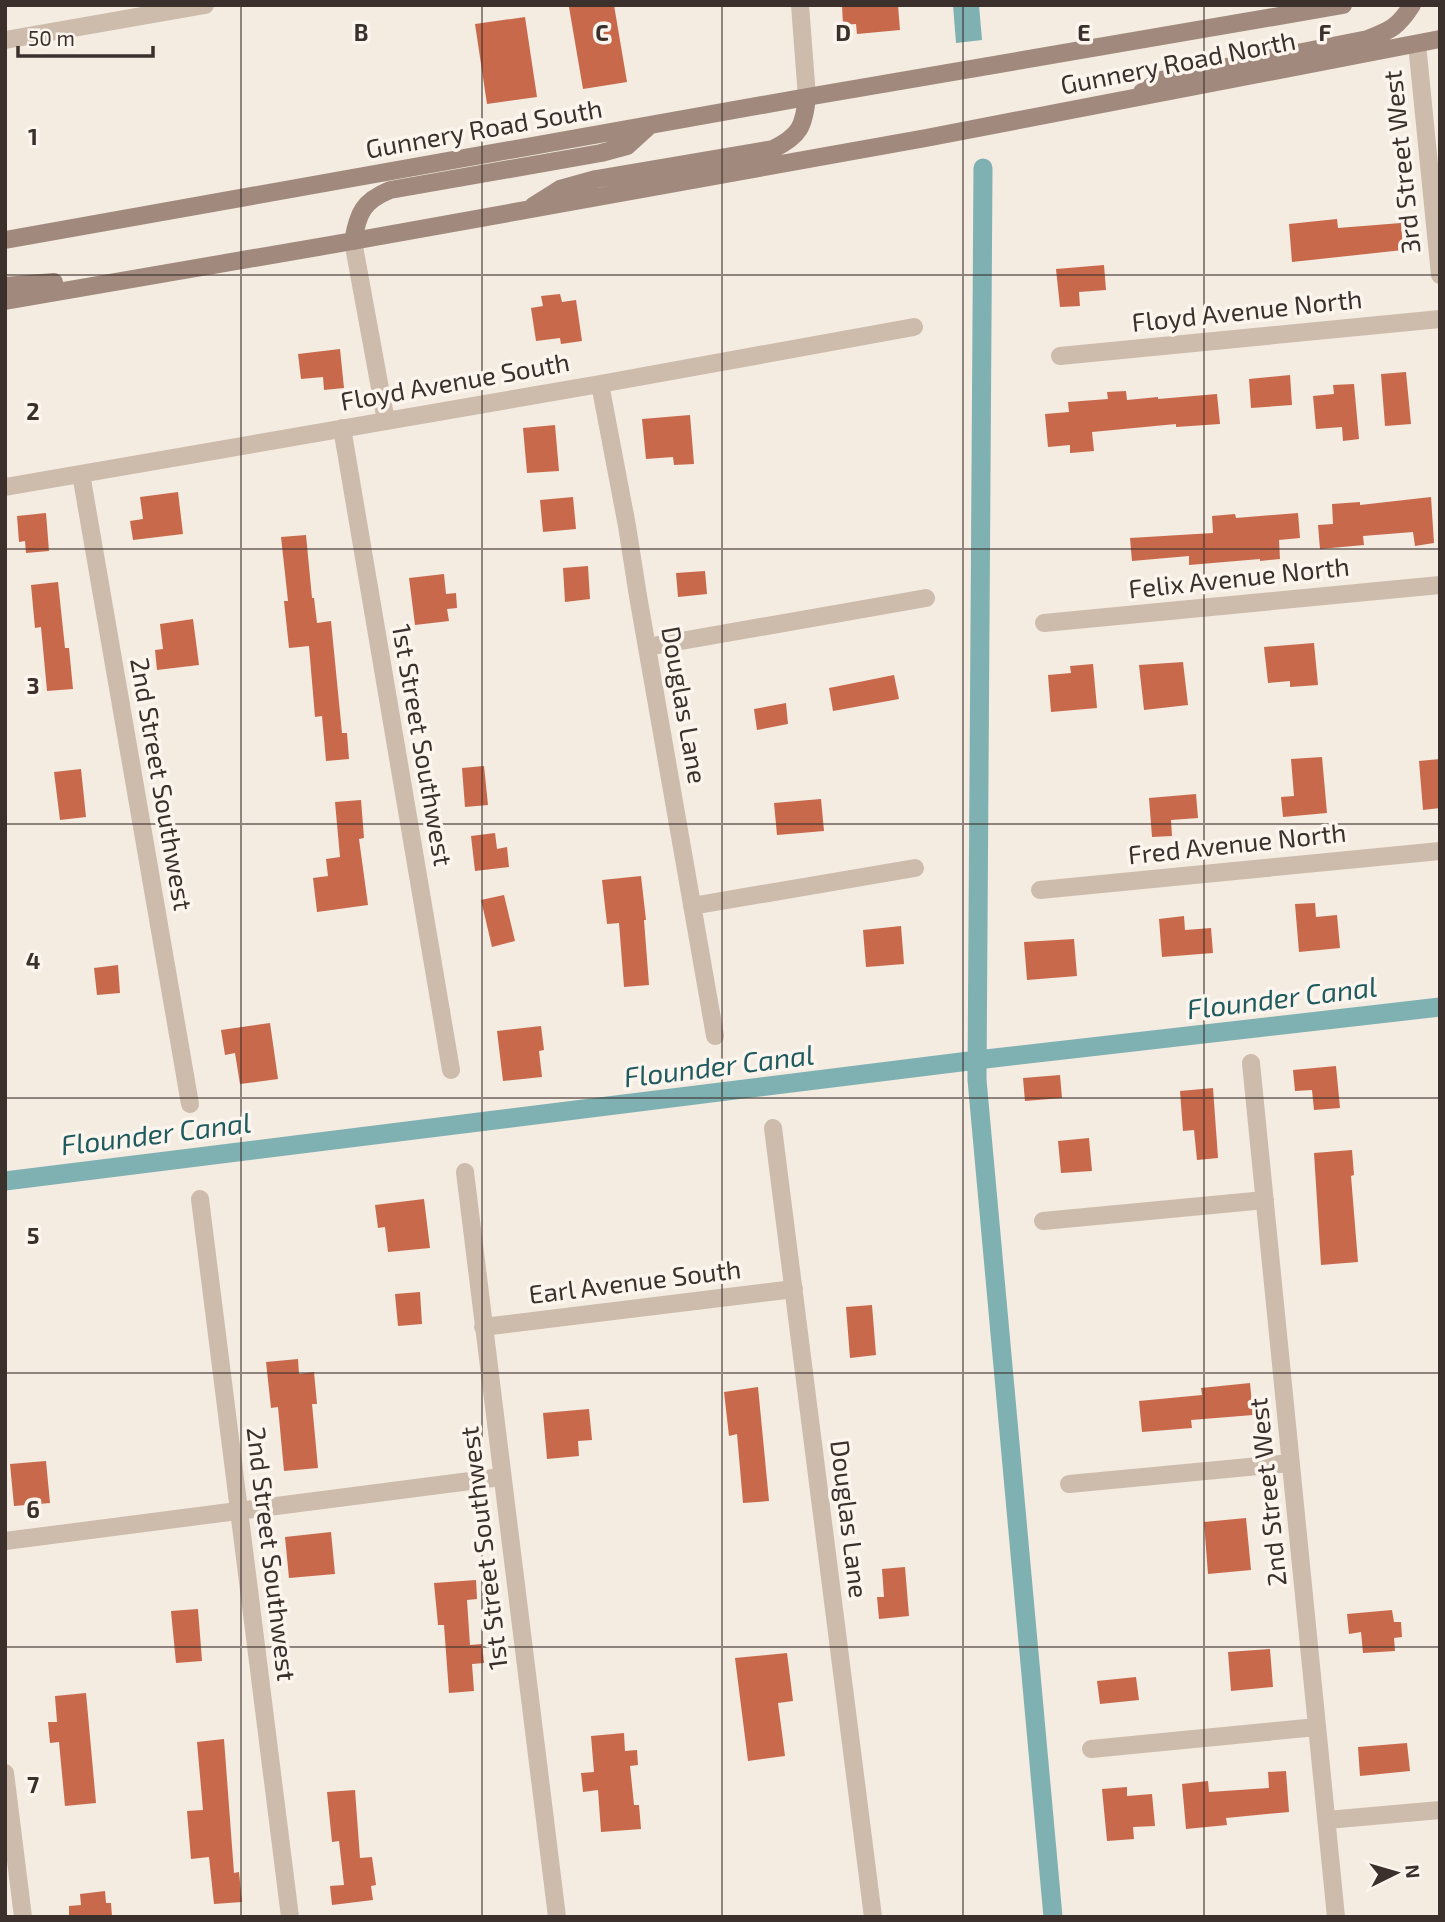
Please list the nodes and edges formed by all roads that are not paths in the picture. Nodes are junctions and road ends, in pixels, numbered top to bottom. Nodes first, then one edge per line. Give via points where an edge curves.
1 (205, 5) edge
2 (800, 5) edge
3 (1343, 5) edge
4 (1412, 5) edge
5 (1440, 39) edge
6 (5, 40) edge
7 (1417, 44) junction
8 (972, 70) joint
9 (807, 97) junction
10 (1130, 99) junction
11 (649, 126) junction
12 (527, 210) junction
13 (5, 240) edge
14 (353, 241) junction
15 (159, 275) junction
16 (1440, 275) edge
17 (5, 286) edge
18 (5, 301) edge
19 (1440, 319) edge
20 (914, 327) dead end
21 (1060, 356) dead end
22 (600, 384) junction
23 (386, 421) junction
24 (342, 428) junction
25 (81, 474) junction
26 (5, 487) edge
27 (1440, 585) edge
28 (926, 598) dead end
29 (1044, 623) dead end
30 (647, 646) junction
31 (1440, 850) edge
32 (915, 868) dead end
33 (1040, 890) dead end
34 (692, 906) junction
35 (715, 1035) dead end
36 (1251, 1063) dead end
37 (450, 1070) dead end
38 (190, 1104) dead end
39 (774, 1128) dead end
40 (465, 1172) dead end
41 (200, 1199) dead end
42 (1265, 1200) junction
43 (1042, 1221) dead end
44 (793, 1289) junction
45 (483, 1327) junction
46 (1291, 1463) junction
47 (501, 1477) junction
48 (1069, 1484) dead end
49 (239, 1511) junction
50 (5, 1541) edge
51 (1317, 1727) junction
52 (1091, 1749) dead end
53 (5, 1773) edge
54 (1440, 1810) edge
55 (1326, 1820) junction
56 (23, 1917) edge
57 (290, 1917) edge
58 (557, 1917) edge
59 (873, 1917) edge
60 (1336, 1917) edge

1 - 6 street
2 - 9 street
3 - 8 main road, Gunnery Road North
4 - 10 main road via 1391,30 1368,39 1161,80
5 - 7 main road, Gunnery Road North
7 - 10 main road, Gunnery Road North
7 - 16 street, 3rd Street West
8 - 9 main road, Gunnery Road South
9 - 11 main road, Gunnery Road South
9 - 12 main road via 800,128 789,141 773,149 596,179 560,188
10 - 12 main road, Gunnery Road North
11 - 13 main road, Gunnery Road South
11 - 14 main road via 627,146 601,153 390,190 364,206
12 - 14 main road
14 - 15 main road
14 - 23 street
15 - 17 main road
15 - 18 main road
19 - 21 street, Floyd Avenue North
20 - 22 street, Floyd Avenue South
22 - 23 street, Floyd Avenue South
22 - 30 street, Douglas Lane
23 - 24 street, Floyd Avenue South
24 - 25 street, Floyd Avenue South
24 - 37 street, 1st Street Southwest
25 - 26 street, Floyd Avenue South
25 - 38 street, 2nd Street Southwest
27 - 29 street, Felix Avenue North
28 - 30 street
30 - 34 street, Douglas Lane
31 - 33 street, Fred Avenue North
32 - 34 street
34 - 35 street, Douglas Lane
36 - 42 street, 2nd Street West
39 - 44 street, Douglas Lane
40 - 45 street, 1st Street Southwest
41 - 49 street, 2nd Street Southwest
42 - 43 street
42 - 46 street, 2nd Street West
44 - 45 street, Earl Avenue South
44 - 59 street, Douglas Lane
45 - 47 street, 1st Street Southwest
46 - 48 street
46 - 51 street, 2nd Street West
47 - 49 street
47 - 58 street, 1st Street Southwest
49 - 50 street
49 - 57 street, 2nd Street Southwest
51 - 52 street
51 - 55 street, 2nd Street West
53 - 56 street
54 - 55 street
55 - 60 street, 2nd Street West

